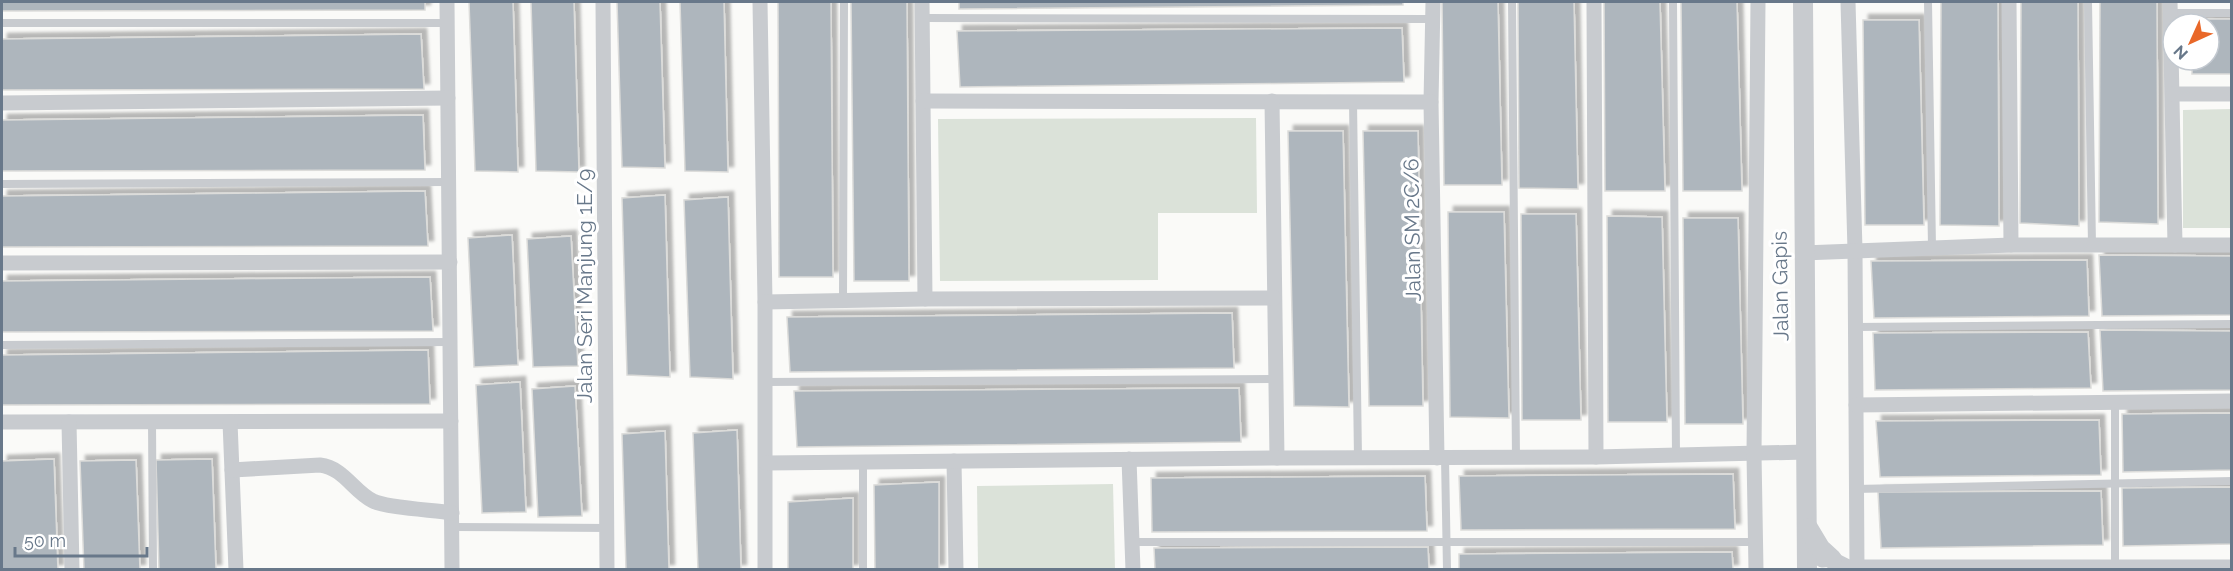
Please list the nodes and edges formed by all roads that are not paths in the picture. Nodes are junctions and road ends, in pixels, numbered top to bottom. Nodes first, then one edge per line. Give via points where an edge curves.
1 (447, 2) edge
2 (603, 2) edge
3 (760, 2) edge
4 (844, 2) edge
5 (922, 2) edge
6 (1433, 2) edge
7 (1512, 2) edge
8 (1594, 2) edge
9 (1673, 2) edge
10 (1758, 2) edge
11 (1803, 2) edge
12 (1848, 2) edge
13 (1928, 2) edge
14 (2009, 2) edge
15 (2088, 2) edge
16 (2170, 7) edge
17 (2232, 13) edge
18 (923, 18) junction
19 (1433, 19) junction
20 (2, 23) edge
21 (448, 23) junction
22 (2174, 94) junction
23 (2232, 94) edge
24 (448, 98) junction
25 (923, 101) junction
26 (1272, 101) junction
27 (1353, 102) junction
28 (1431, 102) junction
29 (2, 103) edge
30 (449, 182) junction
31 (2, 184) edge
32 (2011, 245) junction
33 (2092, 245) junction
34 (2175, 245) junction
35 (2232, 245) edge
36 (1932, 247) junction
37 (1855, 250) junction
38 (1803, 253) junction
39 (450, 262) junction
40 (2, 263) edge
41 (1274, 298) junction
42 (925, 299) junction
43 (843, 300) junction
44 (765, 302) junction
45 (2232, 324) edge
46 (1855, 327) junction
47 (450, 342) junction
48 (2, 345) edge
49 (1275, 379) junction
50 (766, 382) junction
51 (2232, 401) edge
52 (2115, 402) junction
53 (1856, 405) junction
54 (451, 421) junction
55 (2, 422) edge
56 (69, 422) junction
57 (152, 422) junction
58 (230, 422) junction
59 (1806, 452) junction
60 (1754, 454) junction
61 (1676, 456) junction
62 (1596, 457) junction
63 (1277, 458) junction
64 (1358, 458) junction
65 (1441, 458) junction
66 (1516, 458) junction
67 (1129, 459) junction
68 (954, 461) junction
69 (863, 462) junction
70 (765, 463) junction
71 (232, 470) junction
72 (2232, 481) edge
73 (2115, 482) junction
74 (1855, 489) junction
75 (452, 520) junction
76 (1807, 526) junction
77 (607, 528) junction
78 (1447, 541) junction
79 (1132, 542) junction
80 (1755, 542) junction
81 (1807, 565) edge
82 (1848, 566) edge
83 (2232, 567) edge
84 (1946, 568) edge
85 (2032, 568) edge
86 (2115, 568) edge
87 (2202, 568) edge
88 (72, 570) edge
89 (153, 570) edge
90 (236, 570) edge
91 (452, 570) edge
92 (608, 570) edge
93 (765, 570) edge
94 (863, 570) edge
95 (956, 570) edge
96 (1133, 570) edge
97 (1447, 570) edge
98 (1756, 570) edge

1 - 21 street
2 - 77 street, Jalan Seri Manjung 1E/9
3 - 44 street
4 - 43 lane
5 - 18 street
6 - 19 street, Jalan SM 2C/6
7 - 66 lane
8 - 62 street
9 - 61 lane
10 - 60 street
11 - 38 street, Jalan Gapis
12 - 37 street
13 - 36 lane
14 - 32 street
15 - 33 lane
16 - 17 lane
16 - 22 street
18 - 19 lane
18 - 25 street
19 - 28 street, Jalan SM 2C/6
20 - 21 lane
21 - 24 street
22 - 23 street
22 - 34 street
24 - 29 street
24 - 30 street
25 - 26 street
25 - 42 street
26 - 27 street
26 - 41 street
27 - 28 street
27 - 64 lane
28 - 65 street, Jalan SM 2C/6
30 - 31 lane
30 - 39 street
32 - 33 street
32 - 36 street
33 - 34 street
34 - 35 street
36 - 37 street
37 - 38 street
37 - 46 street
38 - 59 street, Jalan Gapis
39 - 40 street
39 - 47 street
41 - 42 street
41 - 49 street
42 - 43 street
43 - 44 street
44 - 50 street
45 - 46 lane
46 - 53 street
47 - 48 lane
47 - 54 street
49 - 50 lane
49 - 63 street
50 - 70 street
51 - 52 street
52 - 53 street
52 - 73 lane
53 - 74 street
54 - 58 street
54 - 75 street
55 - 56 street
56 - 57 street
56 - 88 street
57 - 58 street
57 - 89 lane
58 - 71 street
59 - 60 street
59 - 76 street, Jalan Gapis
60 - 61 street
60 - 80 street
61 - 62 street
62 - 66 street
63 - 64 street
63 - 67 street
64 - 65 street
65 - 66 street
65 - 78 lane
67 - 68 street
67 - 79 street
68 - 69 street
68 - 95 street
69 - 70 street
69 - 94 lane
70 - 93 street
71 - 75 street via 329,466 373,501
71 - 90 street
72 - 73 lane
73 - 74 lane
73 - 86 lane
74 - 82 street
75 - 77 lane
75 - 91 street
76 - 81 street, Jalan Gapis
76 - 82 street via 1820,548
77 - 92 street, Jalan Seri Manjung 1E/9
78 - 79 lane
78 - 80 lane
78 - 97 lane
79 - 96 street
80 - 98 street
81 - 82 street
82 - 84 street
83 - 87 street
84 - 85 street
85 - 86 street
86 - 87 street

